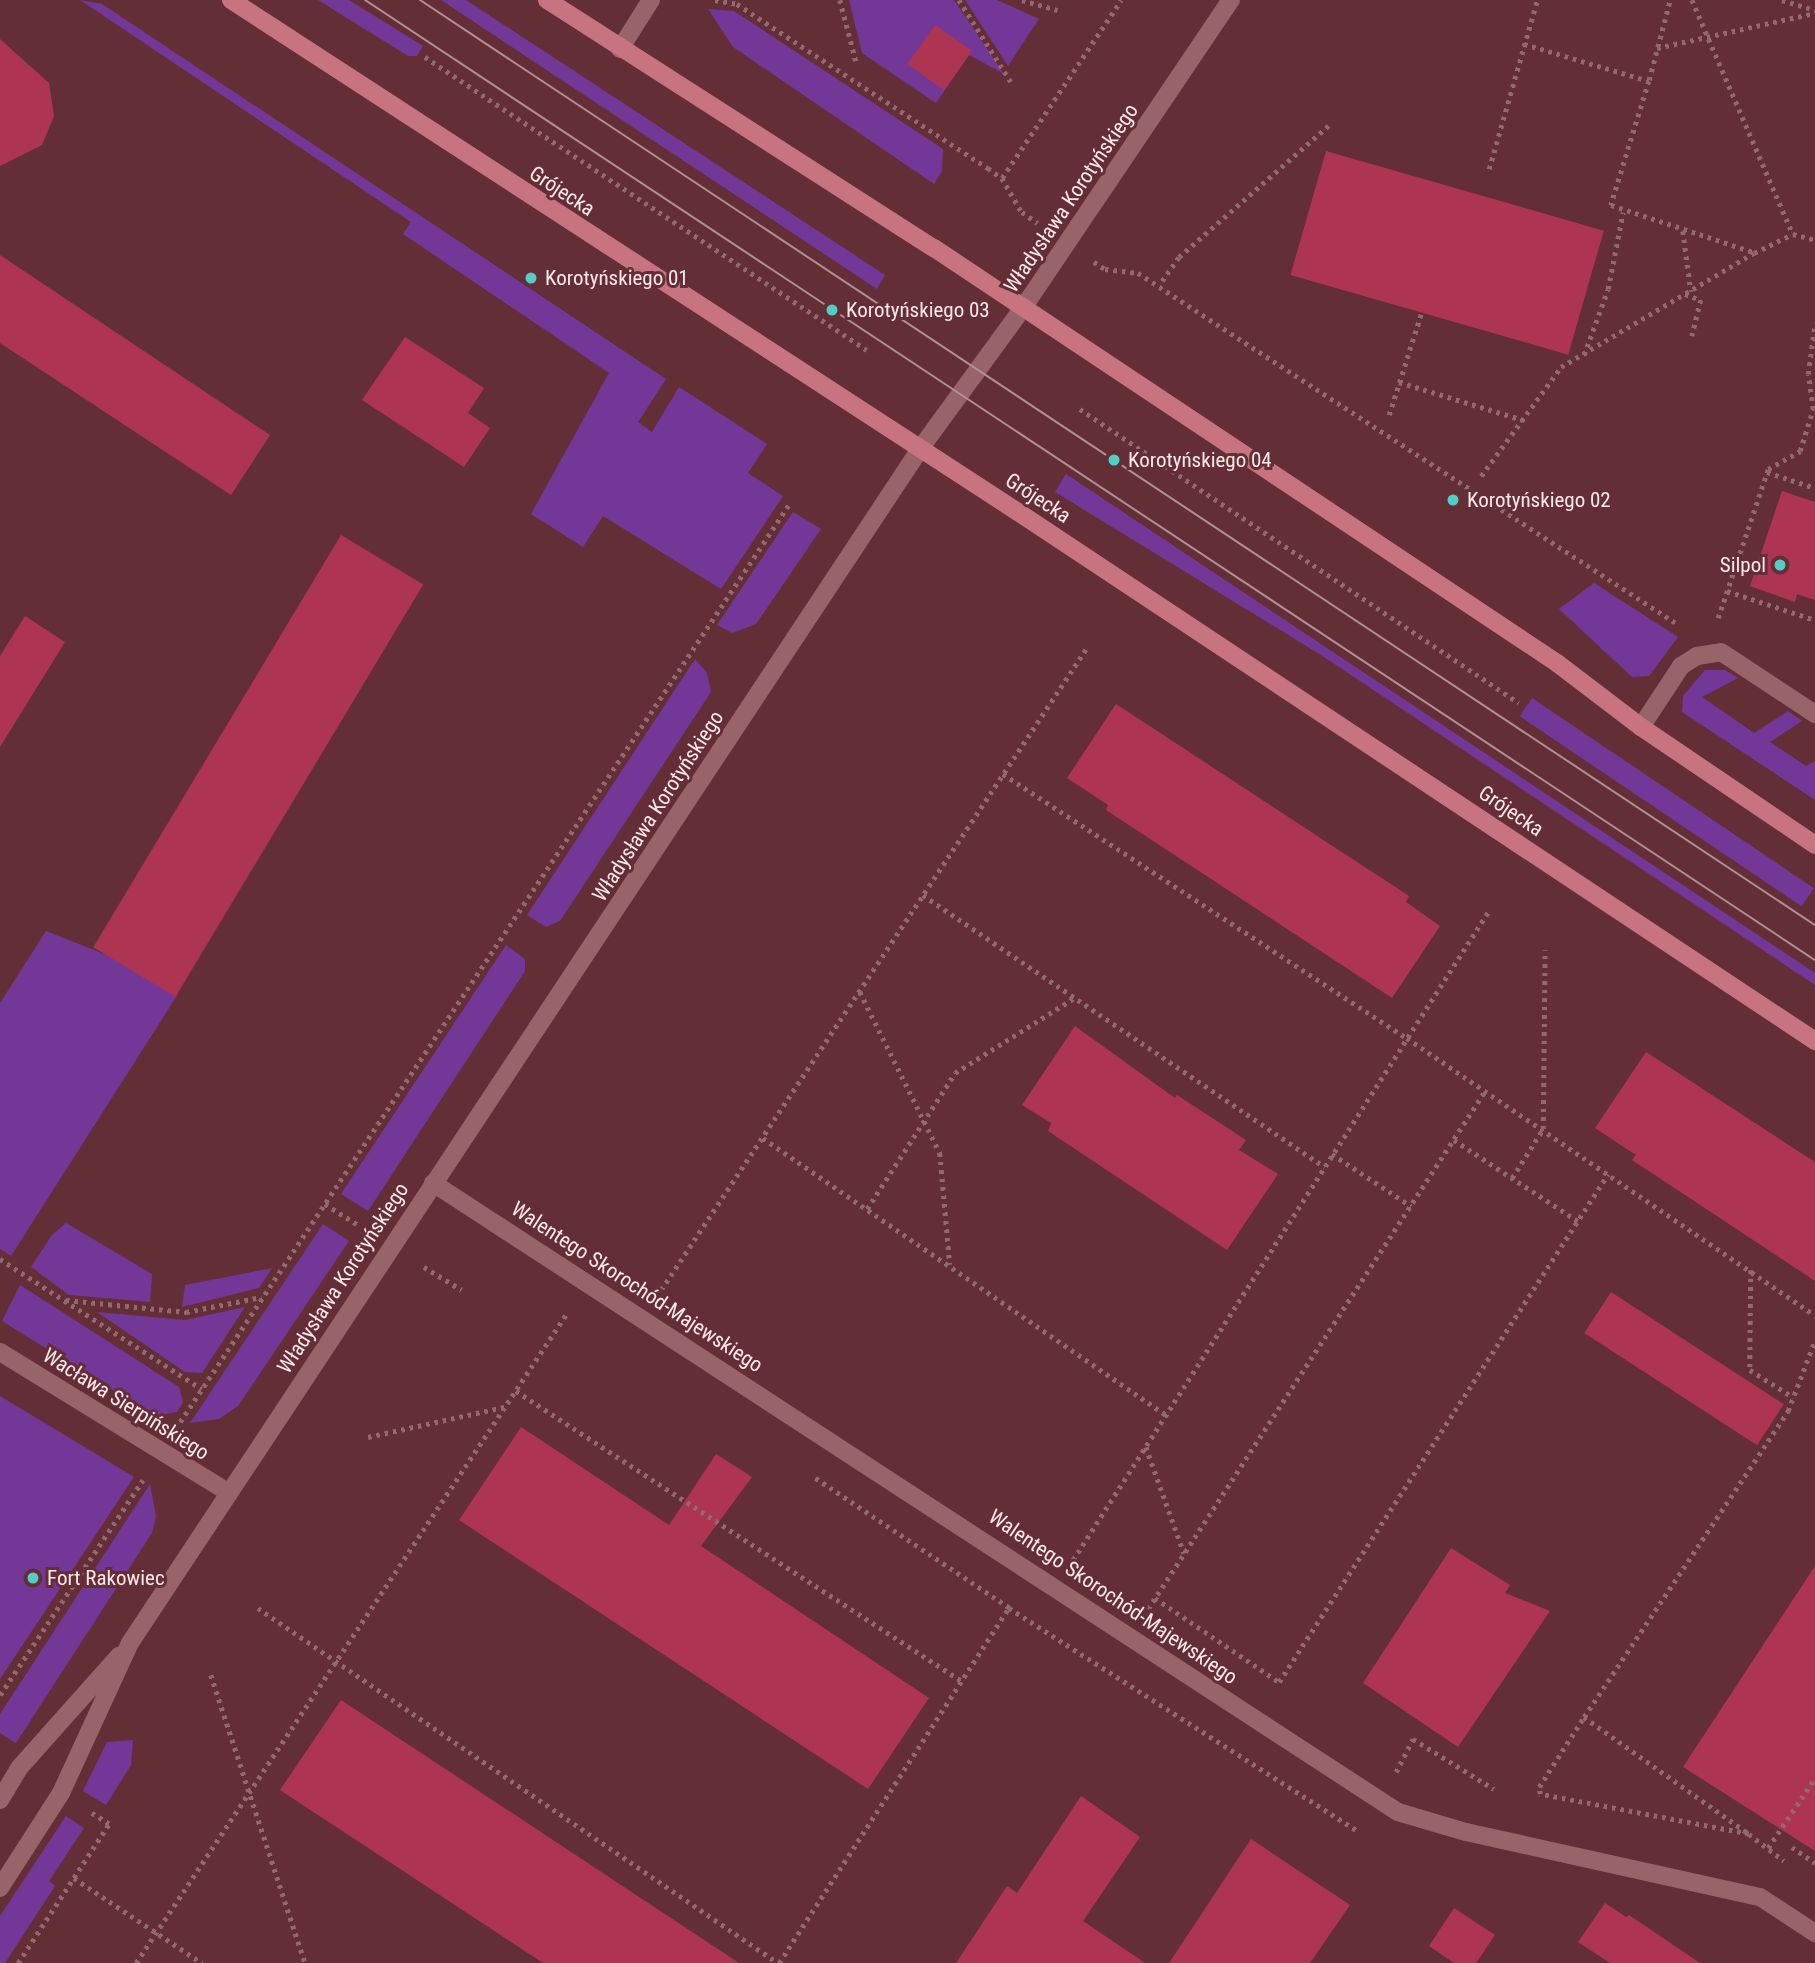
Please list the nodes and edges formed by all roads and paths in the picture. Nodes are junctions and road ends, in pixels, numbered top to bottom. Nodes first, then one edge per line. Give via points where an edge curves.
1 (231, 0) edge
2 (547, 0) edge
3 (651, 0) edge
4 (715, 0) edge
5 (840, 0) edge
6 (959, 0) edge
7 (1022, 0) edge
8 (1121, 0) edge
9 (1231, 0) edge
10 (1537, 0) edge
11 (1670, 0) edge
12 (1692, 0) edge
13 (1782, 0) edge
14 (1058, 10) dead end
15 (1815, 11) edge
16 (1709, 39) junction
17 (1524, 44) junction
18 (1657, 48) junction
19 (620, 49) junction
20 (425, 57) dead end
21 (856, 61) dead end
22 (1648, 80) junction
23 (1011, 82) dead end
24 (1329, 125) dead end
25 (1489, 169) dead end
26 (1002, 178) junction
27 (1023, 212) dead end
28 (1623, 212) junction
29 (1683, 231) junction
30 (1793, 234) junction
31 (1815, 240) edge
32 (1815, 246) edge
33 (1754, 253) junction
34 (1105, 269) dead end
35 (1162, 281) dead end
36 (1691, 291) junction
37 (1685, 294) junction
38 (1023, 308) junction
39 (1421, 313) dead end
40 (1815, 323) edge
41 (1692, 336) dead end
42 (867, 350) dead end
43 (1583, 356) junction
44 (1399, 382) junction
45 (1080, 409) dead end
46 (1389, 415) dead end
47 (1523, 420) junction
48 (920, 449) junction
49 (1767, 472) junction
50 (1481, 476) dead end
51 (1815, 488) edge
52 (790, 503) dead end
53 (1727, 591) junction
54 (1815, 620) edge
55 (1717, 623) dead end
56 (1088, 646) dead end
57 (1721, 652) junction
58 (1519, 703) dead end
59 (1815, 714) edge
60 (1641, 727) junction
61 (1003, 775) junction
62 (1815, 845) edge
63 (923, 895) junction
64 (1488, 912) dead end
65 (1545, 950) dead end
66 (860, 992) junction
67 (1074, 998) junction
68 (1407, 1038) junction
69 (1815, 1041) edge
70 (1486, 1091) junction
71 (923, 1122) junction
72 (1543, 1129) junction
73 (763, 1138) junction
74 (1454, 1140) junction
75 (1332, 1154) junction
76 (1324, 1167) junction
77 (1608, 1174) junction
78 (1512, 1178) junction
79 (433, 1183) junction
80 (325, 1203) junction
81 (1411, 1206) junction
82 (867, 1209) junction
83 (1578, 1221) junction
84 (360, 1226) dead end
85 (0, 1259) edge
86 (950, 1266) junction
87 (424, 1267) dead end
88 (1751, 1269) junction
89 (462, 1290) dead end
90 (263, 1297) junction
91 (64, 1300) junction
92 (557, 1306) dead end
93 (567, 1312) junction
94 (1815, 1315) edge
95 (643, 1318) junction
96 (579, 1320) dead end
97 (1815, 1340) edge
98 (0, 1352) edge
99 (202, 1389) junction
100 (516, 1391) junction
101 (1793, 1397) junction
102 (505, 1407) junction
103 (1166, 1415) junction
104 (178, 1426) dead end
105 (368, 1437) dead end
106 (1146, 1446) junction
107 (147, 1472) dead end
108 (812, 1476) dead end
109 (229, 1493) junction
110 (1184, 1553) junction
111 (1056, 1587) junction
112 (1155, 1598) junction
113 (258, 1608) dead end
114 (1131, 1636) junction
115 (130, 1643) junction
116 (338, 1658) junction
117 (211, 1675) dead end
118 (964, 1682) junction
119 (0, 1695) edge
120 (1584, 1717) junction
121 (1815, 1778) edge
122 (1494, 1789) dead end
123 (250, 1792) junction
124 (0, 1800) edge
125 (1381, 1802) junction
126 (108, 1824) dead end
127 (1749, 1834) junction
128 (1792, 1847) dead end
129 (1768, 1849) junction
130 (1784, 1861) dead end
131 (1815, 1863) edge
132 (74, 1878) junction
133 (0, 1888) edge
134 (156, 1933) junction
135 (1815, 1933) edge
136 (18, 1963) edge
137 (136, 1963) edge
138 (202, 1963) edge
139 (305, 1963) edge
140 (779, 1963) edge

1 - 48 main road, Grójecka
2 - 19 main road
3 - 19 street
4 - 26 path via 737,4
5 - 21 path
6 - 23 path
7 - 14 path
8 - 26 path
9 - 38 street, Władysława Korotyńskiego
10 - 17 path
11 - 18 path
12 - 16 path
13 - 15 path
15 - 16 path
16 - 18 path
16 - 30 path
17 - 22 path
17 - 25 path
18 - 22 path
19 - 38 main road
20 - 42 path
22 - 28 path via 1611,205
24 - 35 path via 1179,257
26 - 27 path
28 - 29 path
28 - 43 path via 1608,289
29 - 33 path
29 - 36 path
30 - 31 path
30 - 33 path
31 - 32 path
33 - 36 path
34 - 57 path via 1138,273
36 - 37 path
37 - 41 path via 1701,300
37 - 43 path
38 - 48 street, Władysława Korotyńskiego
38 - 60 main road via 1546,655
39 - 44 path
40 - 49 path via 1808,374 1814,409 1800,451
43 - 47 path via 1561,367
44 - 46 path
44 - 47 path
45 - 58 path
47 - 50 path
48 - 69 main road, Grójecka
48 - 79 street, Władysława Korotyńskiego
49 - 51 path
49 - 53 path
52 - 80 path
53 - 54 path
53 - 55 path
56 - 61 path
57 - 59 street
57 - 60 street via 1697,656 1681,666
60 - 62 main road
61 - 63 path
61 - 68 path
63 - 66 path
63 - 67 path
64 - 68 path
65 - 72 path
66 - 71 path
66 - 73 path
67 - 71 path via 955,1073
67 - 76 path
68 - 70 path
68 - 75 path
70 - 72 path
70 - 74 path
71 - 82 path
71 - 86 path via 940,1153
72 - 77 path
72 - 78 path
73 - 82 path
73 - 95 path
74 - 78 path
74 - 81 path
75 - 76 path
75 - 81 path
76 - 103 path
77 - 83 path
77 - 88 path
78 - 83 path
79 - 95 street, Walentego Skorochód-Majewskiego
79 - 109 street, Władysława Korotyńskiego
80 - 84 path
80 - 90 path
81 - 110 path
82 - 86 path
83 - 112 path via 1279,1682
85 - 91 path
86 - 103 path
87 - 89 path
88 - 94 path
88 - 101 path via 1750,1370
90 - 91 path via 186,1312
90 - 99 path
91 - 99 path
92 - 93 path
93 - 96 path
93 - 100 path
95 - 111 street, Walentego Skorochód-Majewskiego
97 - 101 path
98 - 109 street, Wacława Sierpińskiego
99 - 104 path
100 - 102 path
100 - 118 path
101 - 120 path
102 - 105 path
102 - 116 path
103 - 106 path
106 - 110 path
106 - 111 path
107 - 119 path
108 - 118 path via 1009,1608
109 - 115 street, Władysława Korotyńskiego
110 - 112 path
111 - 114 street, Walentego Skorochód-Majewskiego
112 - 114 path
113 - 116 path
114 - 125 street, Walentego Skorochód-Majewskiego
115 - 124 street, Władysława Korotyńskiego via 20,1767
115 - 133 street, Władysława Korotyńskiego via 61,1793
116 - 123 path
116 - 140 path
117 - 123 path
118 - 140 path
120 - 127 path
120 - 127 path via 1539,1787 1540,1794
121 - 129 path
122 - 125 path via 1413,1739
123 - 134 path
123 - 139 path
125 - 135 street, Walentego Skorochód-Majewskiego via 1455,1829 1760,1897
126 - 132 path
127 - 129 path
128 - 131 path
129 - 130 path
132 - 134 path
132 - 136 path
134 - 137 path
134 - 138 path

